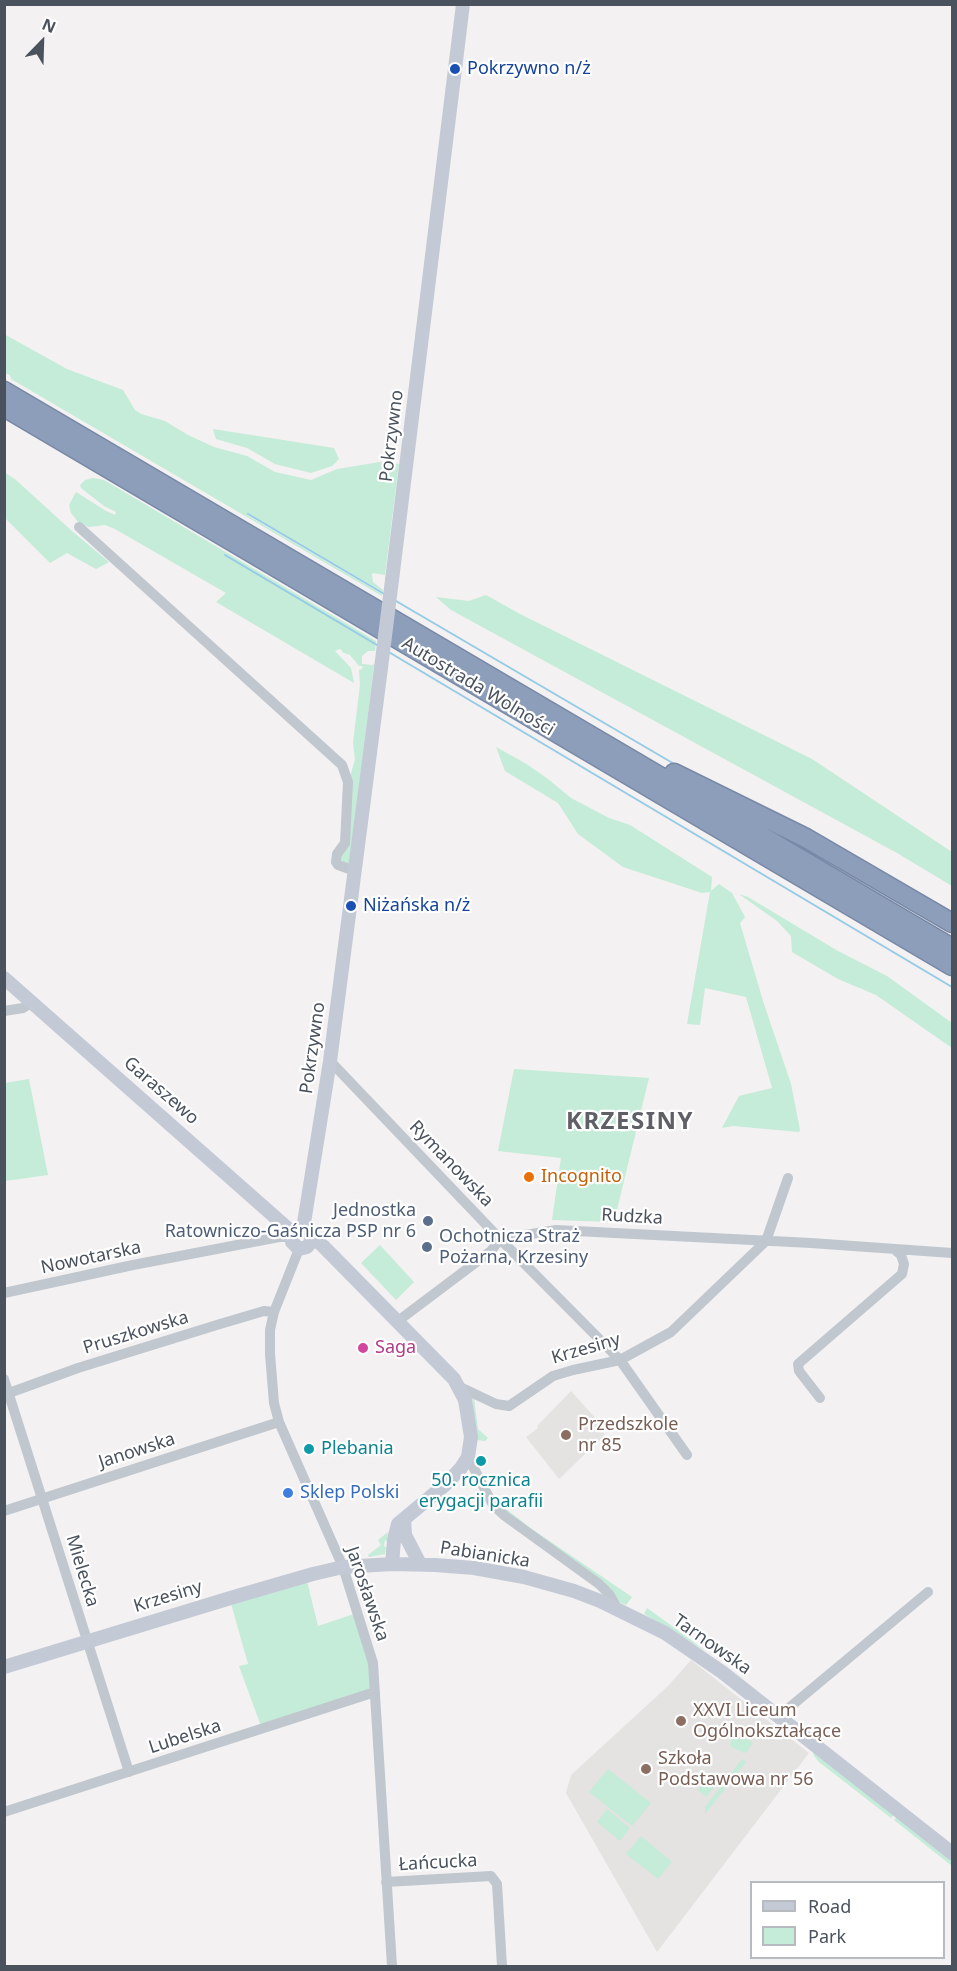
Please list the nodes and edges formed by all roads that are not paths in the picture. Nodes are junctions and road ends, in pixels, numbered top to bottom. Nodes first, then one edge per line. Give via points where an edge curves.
1 (463, 4) edge
2 (4, 391) edge
3 (4, 407) edge
4 (79, 527) dead end
5 (579, 730) junction
6 (355, 871) junction
7 (952, 923) edge
8 (903, 937) junction
9 (952, 948) edge
10 (952, 966) edge
11 (952, 975) edge
12 (4, 978) edge
13 (32, 1002) junction
14 (4, 1011) edge
15 (330, 1061) junction
16 (788, 1178) dead end
17 (300, 1237) junction
18 (500, 1239) junction
19 (766, 1241) junction
20 (894, 1249) junction
21 (952, 1253) edge
22 (4, 1293) edge
23 (274, 1312) junction
24 (398, 1321) junction
25 (620, 1360) junction
26 (4, 1379) edge
27 (460, 1387) junction
28 (9, 1393) junction
29 (820, 1398) dead end
30 (279, 1422) junction
31 (687, 1455) dead end
32 (468, 1457) junction
33 (42, 1499) junction
34 (4, 1511) edge
35 (404, 1519) junction
36 (392, 1564) junction
37 (420, 1564) junction
38 (343, 1568) junction
39 (928, 1592) dead end
40 (617, 1608) junction
41 (87, 1641) junction
42 (4, 1667) edge
43 (375, 1692) junction
44 (778, 1717) junction
45 (129, 1772) junction
46 (4, 1812) edge
47 (952, 1853) edge
48 (386, 1882) junction
49 (392, 1966) edge
50 (502, 1966) edge

1 - 6 street, Pokrzywno, bridge
2 - 5 highway, Autostrada Wolności
3 - 8 highway, Autostrada Wolności
4 - 6 street via 342,765 348,782 345,843 336,862
5 - 7 highway via 798,834
5 - 9 highway, Autostrada Wolności
6 - 15 street, Pokrzywno
8 - 10 highway, Autostrada Wolności
8 - 11 highway
12 - 13 street, Garaszewo
13 - 14 street
13 - 17 street, Garaszewo
15 - 17 street, Pokrzywno
15 - 18 street, Rymanowska
16 - 19 street
17 - 22 street, Nowotarska via 279,1237
17 - 23 street, Jarosławska
17 - 24 street, Garaszewo via 323,1246
18 - 19 street, Rudzka via 556,1230
18 - 24 street via 490,1251
18 - 25 street, Rymanowska
19 - 20 street, Rudzka
19 - 25 street, Krzesiny via 670,1332
20 - 21 street, Rudzka
20 - 29 street via 904,1264 902,1274 798,1364
23 - 28 street, Pruszkowska via 264,1311 210,1327
23 - 30 street, Jarosławska via 270,1354
24 - 27 street, Garaszewo
25 - 27 street, Krzesiny via 553,1376 509,1406
25 - 31 street, Rymanowska
26 - 28 street, Mielecka
27 - 32 street, Garaszewo via 470,1424
28 - 33 street, Mielecka
30 - 33 street, Janowska
30 - 38 street, Jarosławska
32 - 35 street via 446,1484
32 - 40 street, Tarnowska via 493,1505 599,1584
33 - 34 street, Janowska
33 - 41 street, Mielecka
35 - 36 street via 396,1529
35 - 37 street via 405,1535
36 - 37 street, Pabianicka
36 - 38 street, Pabianicka
37 - 40 street, Pabianicka via 524,1577
38 - 41 street, Krzesiny
38 - 43 street, Jarosławska via 373,1663
39 - 44 street
40 - 44 street, Tarnowska via 705,1660
41 - 42 street, Krzesiny
41 - 45 street, Mielecka
43 - 45 street, Lubelska
43 - 48 street, Jarosławska
44 - 47 street, Tarnowska
45 - 46 street, Lubelska
48 - 49 street, Jarosławska
48 - 50 street, Łańcucka via 491,1876 497,1884

